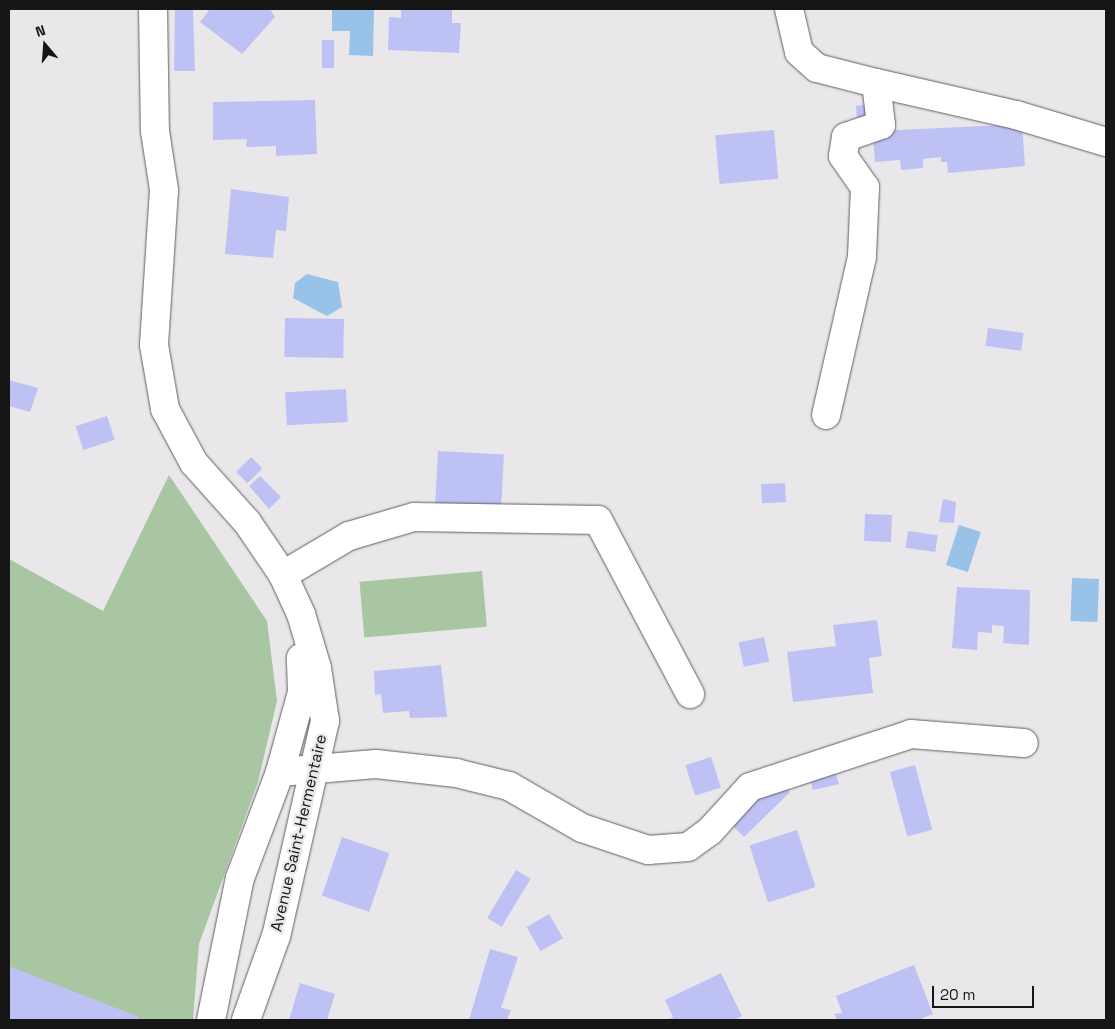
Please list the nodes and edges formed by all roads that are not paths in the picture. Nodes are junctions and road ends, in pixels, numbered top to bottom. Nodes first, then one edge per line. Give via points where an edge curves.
1 (153, 9) edge
2 (789, 9) edge
3 (876, 84) junction
4 (1106, 142) edge
5 (826, 415) dead end
6 (283, 575) junction
7 (301, 614) junction
8 (690, 694) dead end
9 (1024, 743) dead end
10 (280, 772) junction
11 (316, 772) junction
12 (211, 1020) edge
13 (246, 1020) edge

1 - 6 street, Avenue Saint-Hermentaire via 155,131 164,190 154,345 164,409 194,463 247,522
2 - 3 street via 798,52 811,63
3 - 4 street via 1016,115
3 - 5 street via 881,125 846,137 843,156 865,187 862,257
6 - 7 street, Avenue Saint-Hermentaire
6 - 8 street via 349,536 414,517 598,520
7 - 10 street, Avenue Saint-Hermentaire via 302,692
7 - 11 street, Avenue Saint-Hermentaire via 317,668 325,721
9 - 11 street via 911,734 750,787 710,831 688,847 648,850 582,828 509,786 456,773 376,764
10 - 11 street
10 - 12 street, Avenue Saint-Hermentaire via 240,878
11 - 13 street, Avenue Saint-Hermentaire via 276,936

